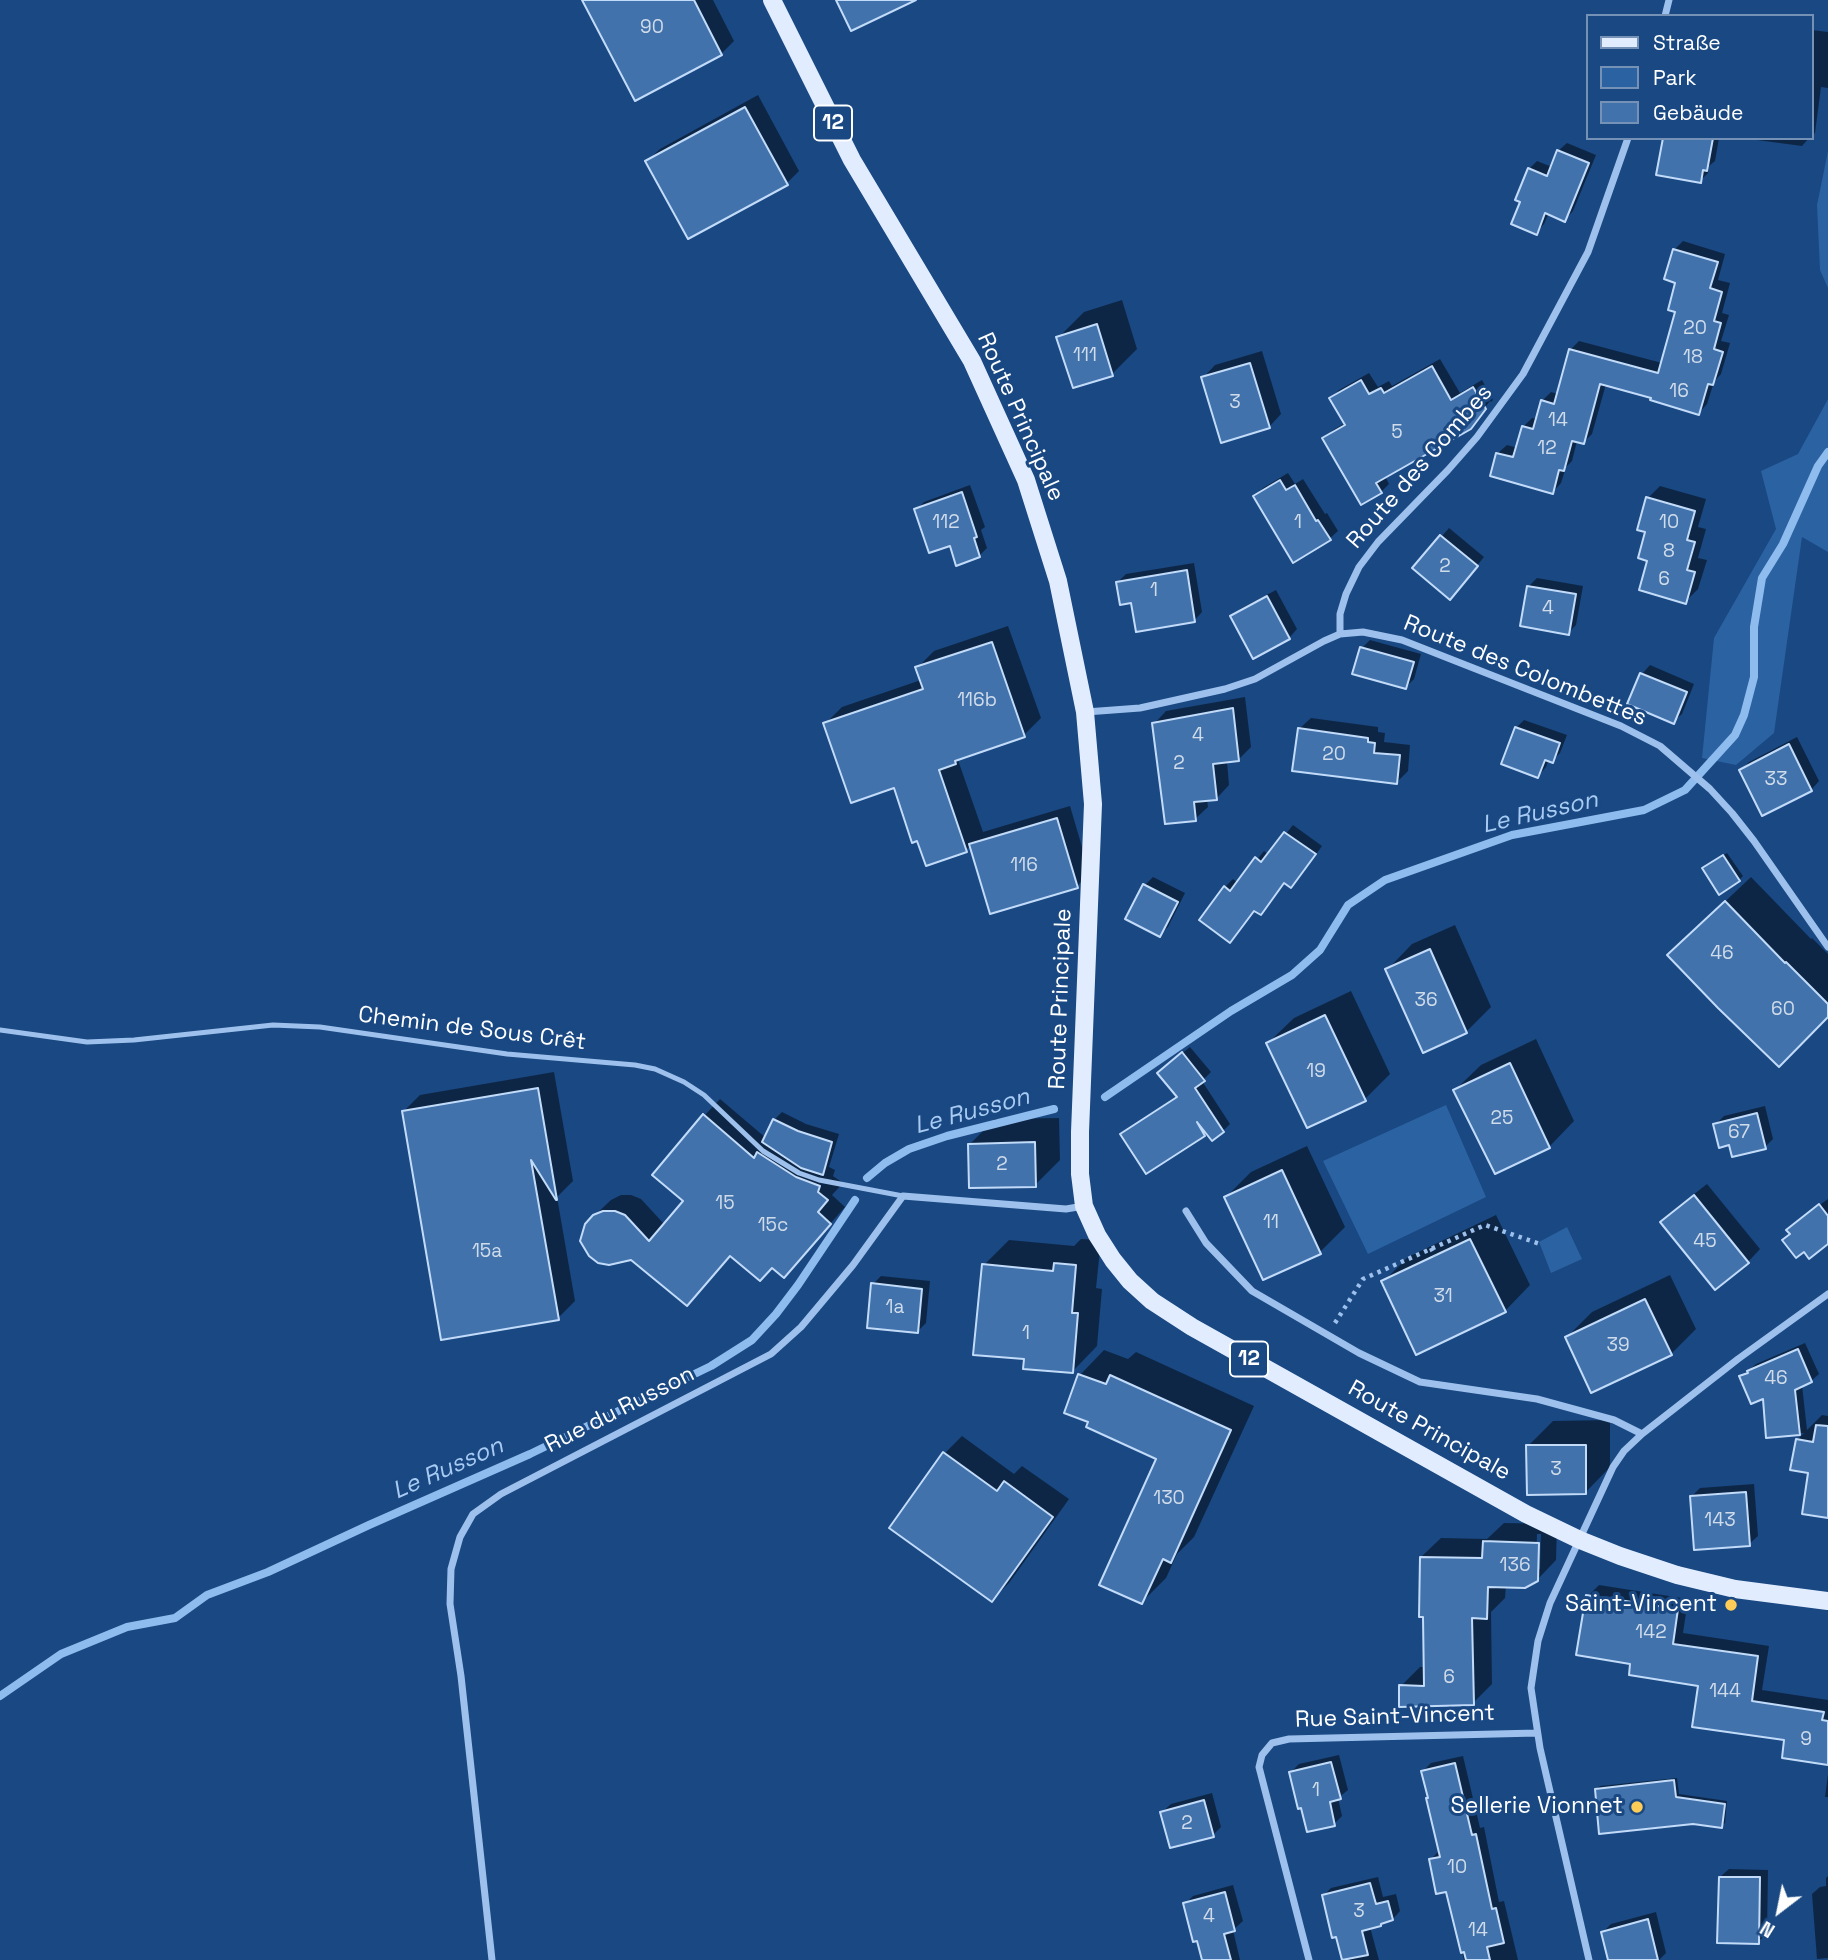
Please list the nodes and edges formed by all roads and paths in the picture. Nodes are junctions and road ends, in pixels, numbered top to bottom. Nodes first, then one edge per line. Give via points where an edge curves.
1 (772, 0) edge
2 (1627, 140) edge
3 (1340, 635) junction
4 (1085, 712) junction
5 (1828, 947) edge
6 (0, 1030) edge
7 (903, 1196) junction
8 (1084, 1206) junction
9 (1186, 1211) dead end
10 (1540, 1244) dead end
11 (1431, 1248) junction
12 (1435, 1256) dead end
13 (1828, 1294) edge
14 (1328, 1335) junction
15 (1642, 1434) junction
16 (1580, 1540) junction
17 (1828, 1601) edge
18 (1537, 1733) junction
19 (492, 1960) edge
20 (1309, 1960) edge
21 (1590, 1960) edge

1 - 4 main road, Route Principale / 12 via 852,160 972,361 1026,480 1058,581
2 - 3 street, Route des Combes via 1588,252 1523,374 1478,437 1359,567 1340,614
3 - 4 street, Route des Colombettes via 1226,689 1140,708
3 - 5 street, Route des Colombettes via 1363,632 1402,640 1621,726 1660,746 1732,813
4 - 8 main road, Route Principale / 12 via 1093,804 1080,1132
6 - 7 lane, Chemin de Sous Crêt via 87,1042 273,1026 320,1027 508,1054 635,1065 655,1069 705,1095 763,1151 799,1173
7 - 8 street via 1066,1209
7 - 19 street, Rue du Russon via 853,1265 801,1327 771,1354 501,1493 473,1514 460,1537 451,1569 450,1604
8 - 16 main road, Route Principale / 12 via 1113,1260 1152,1301 1526,1514
9 - 14 street via 1206,1243 1252,1291
10 - 11 path via 1485,1225
11 - 12 path
11 - 14 path via 1363,1279
13 - 15 street
14 - 15 street via 1420,1382 1537,1399 1614,1420
15 - 16 street via 1613,1467
16 - 17 main road, Route Principale / 12 via 1735,1589
16 - 18 street via 1550,1603 1538,1641 1531,1688
18 - 20 street, Rue Saint-Vincent via 1272,1743 1259,1767
18 - 21 street

